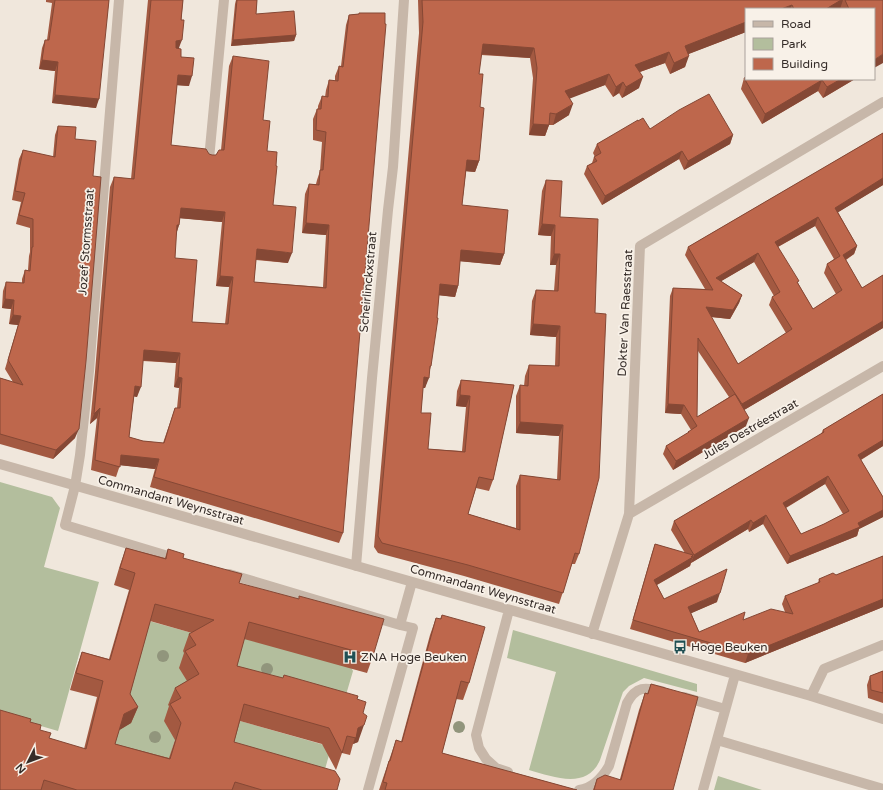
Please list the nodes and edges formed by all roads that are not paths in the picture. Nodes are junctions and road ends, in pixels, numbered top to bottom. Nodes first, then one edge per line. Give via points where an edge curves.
1 (118, 0) edge
2 (224, 0) edge
3 (404, 0) edge
4 (883, 102) edge
5 (209, 159) edge
6 (883, 366) edge
7 (0, 464) edge
8 (75, 486) junction
9 (629, 514) junction
10 (186, 561) edge
11 (356, 566) junction
12 (217, 570) edge
13 (412, 582) junction
14 (509, 610) junction
15 (400, 625) junction
16 (592, 634) junction
17 (883, 645) edge
18 (735, 674) junction
19 (811, 696) junction
20 (726, 709) junction
21 (883, 719) edge
22 (717, 740) junction
23 (517, 774) edge
24 (883, 789) edge
25 (368, 790) edge
26 (579, 790) edge
27 (703, 790) edge

1 - 8 street, Jozef Stormsstraat via 89,372
2 - 5 street
3 - 11 street, Scheirlinckxstraat via 393,167
4 - 9 street, Dokter Van Raesstraat via 640,246
6 - 9 street, Jules Destréestraat
7 - 8 street, Commandant Weynsstraat
8 - 10 street, Jozef Stormsstraat via 65,525
8 - 11 street, Commandant Weynsstraat
9 - 16 street, Dokter Van Raesstraat
11 - 13 street, Commandant Weynsstraat
12 - 15 street
13 - 14 street, Commandant Weynsstraat
13 - 15 street
14 - 16 street, Commandant Weynsstraat
14 - 23 street via 476,735 479,748 496,768
15 - 25 street via 413,628
16 - 18 street, Commandant Weynsstraat
17 - 19 street via 824,669
18 - 19 street, Commandant Weynsstraat
18 - 20 street
19 - 21 street, Commandant Weynsstraat
20 - 22 street
20 - 26 street via 650,688 641,689 632,694 627,703 603,775 586,789
22 - 24 street
22 - 27 street

